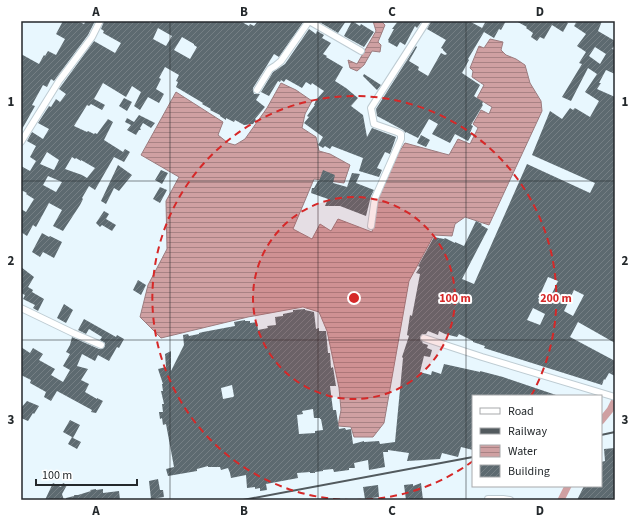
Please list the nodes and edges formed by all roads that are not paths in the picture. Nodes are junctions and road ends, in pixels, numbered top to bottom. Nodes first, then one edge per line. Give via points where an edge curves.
1 (100, 21) edge
2 (309, 21) edge
3 (427, 21) edge
4 (362, 51) dead end
5 (256, 90) dead end
6 (21, 142) edge
7 (371, 226) dead end
8 (21, 308) edge
9 (424, 338) dead end
10 (101, 345) dead end
11 (613, 396) edge
12 (488, 499) edge
13 (510, 500) edge

1 - 6 street via 92,37 59,81
2 - 4 street
2 - 5 street via 281,61 270,69
3 - 7 street via 371,108 374,124 401,134 401,139 375,198
8 - 10 street
9 - 11 street
12 - 13 street

